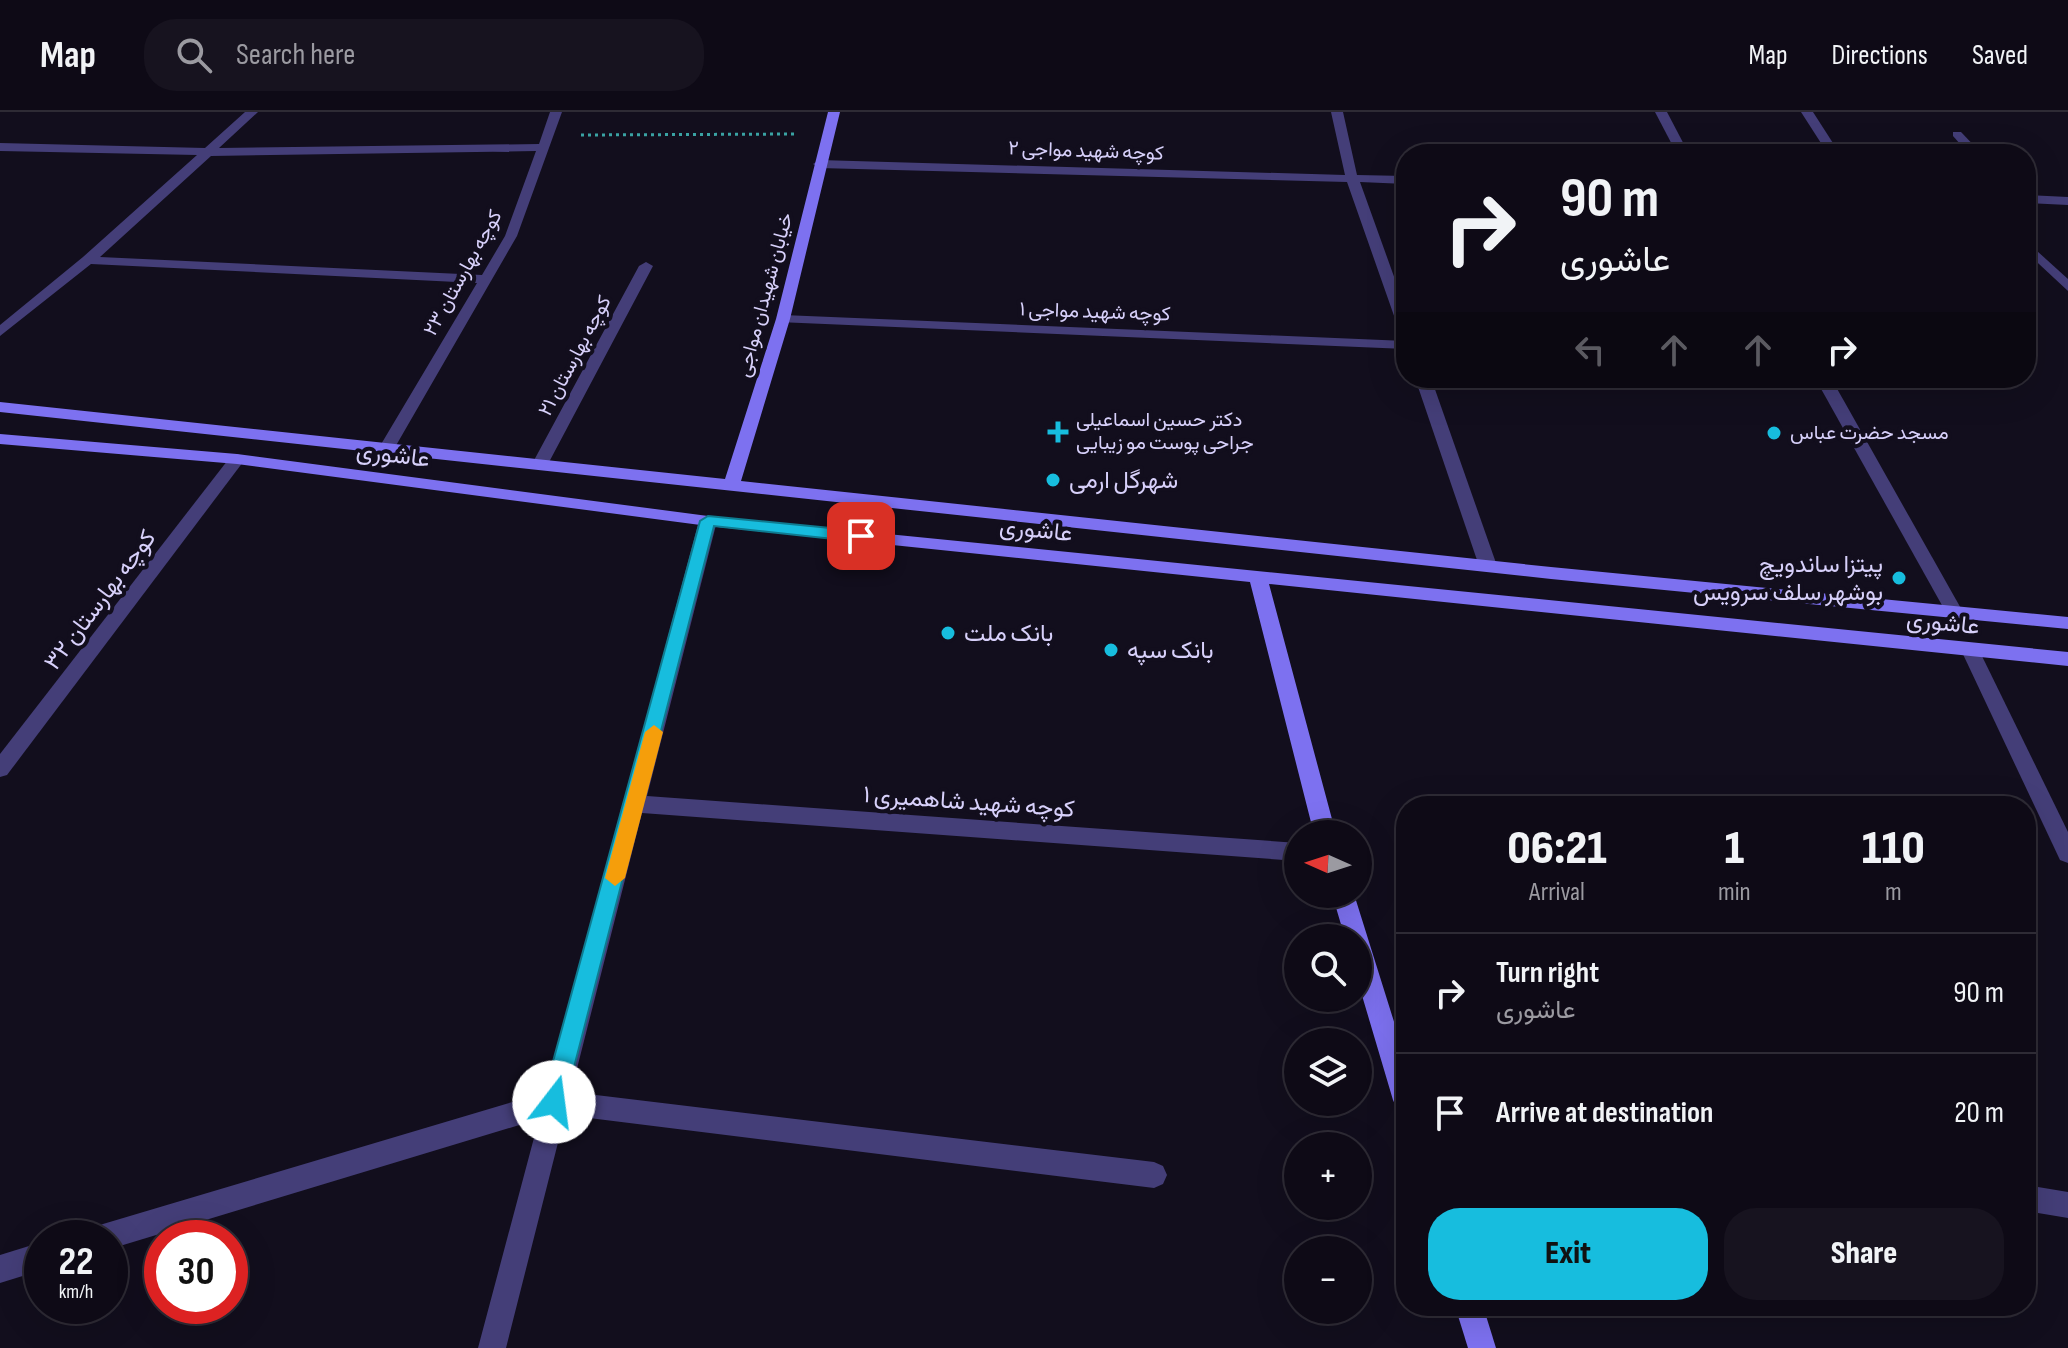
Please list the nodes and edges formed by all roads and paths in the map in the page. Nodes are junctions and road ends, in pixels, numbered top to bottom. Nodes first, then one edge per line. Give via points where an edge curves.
1 (252, 112) edge
2 (556, 112) edge
3 (834, 112) edge
4 (1337, 112) edge
5 (1661, 112) edge
6 (1807, 112) edge
7 (828, 134) junction
8 (1957, 134) dead end
9 (547, 141) junction
10 (1678, 144) edge
11 (1828, 144) edge
12 (1966, 144) edge
13 (0, 148) edge
14 (210, 152) junction
15 (819, 164) junction
16 (1352, 178) junction
17 (1396, 180) edge
18 (2036, 199) edge
19 (2068, 201) edge
20 (2036, 255) edge
21 (88, 260) junction
22 (646, 266) dead end
23 (486, 279) junction
24 (2068, 287) edge
25 (1396, 302) edge
26 (783, 319) junction
27 (0, 332) edge
28 (1396, 345) edge
29 (1426, 388) edge
30 (1829, 388) edge
31 (0, 407) edge
32 (0, 439) edge
33 (388, 446) junction
34 (237, 459) junction
35 (540, 464) junction
36 (731, 487) junction
37 (708, 521) junction
38 (1487, 563) junction
39 (1258, 577) junction
40 (1954, 612) junction
41 (2068, 623) edge
42 (1970, 650) junction
43 (2068, 659) edge
44 (0, 769) edge
45 (635, 804) junction
46 (1321, 820) edge
47 (1284, 851) edge
48 (2068, 854) edge
49 (1372, 990) edge
50 (1396, 1068) edge
51 (554, 1102) junction
52 (1154, 1175) dead end
53 (2036, 1200) edge
54 (2068, 1205) edge
55 (128, 1230) edge
56 (24, 1262) edge
57 (0, 1269) edge
58 (1472, 1316) edge
59 (492, 1348) edge
60 (1482, 1348) edge

1 - 14 street
2 - 9 street, کوچه بهارستان ۲۳
3 - 7 street, خیابان شهیدان مواجی
4 - 16 street
5 - 10 street
6 - 11 street
7 - 9 path
7 - 15 street, خیابان شهیدان مواجی
8 - 12 street
9 - 14 street
9 - 23 street, کوچه بهارستان ۲۳ via 511,236
13 - 14 street
14 - 21 street
15 - 16 street, کوچه شهید مواجی ۲
15 - 26 street, خیابان شهیدان مواجی
16 - 17 street, کوچه شهید مواجی ۲
16 - 25 street
18 - 19 street
20 - 24 street
21 - 23 street
21 - 27 street
22 - 35 street, کوچه بهارستان ۲۱
23 - 33 street, کوچه بهارستان ۲۳
26 - 28 street, کوچه شهید مواجی ۱
26 - 36 street, خیابان شهیدان مواجی
29 - 38 street
30 - 40 street
31 - 33 street, عاشوری
32 - 34 street, عاشوری
33 - 35 street, عاشوری
34 - 37 street, عاشوری
34 - 44 street, کوچه بهارستان ۳۲
35 - 36 street, عاشوری
36 - 38 street, عاشوری
37 - 39 street, عاشوری
37 - 45 street
38 - 40 street, عاشوری
39 - 42 street, عاشوری
39 - 46 street
40 - 41 street, عاشوری
42 - 43 street, عاشوری
42 - 48 street
45 - 47 street, کوچه شهید شاهمیری ۱
45 - 51 street
49 - 50 street
51 - 52 street
51 - 55 street
51 - 59 street
53 - 54 street
56 - 57 street
58 - 60 street

